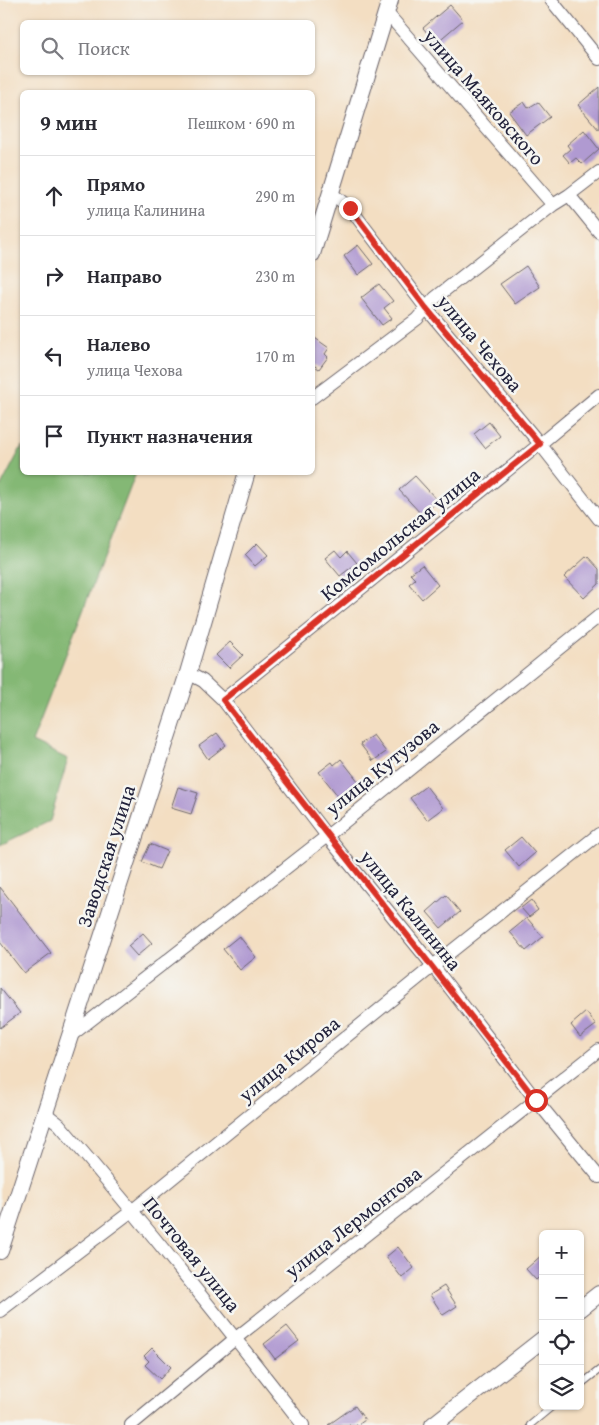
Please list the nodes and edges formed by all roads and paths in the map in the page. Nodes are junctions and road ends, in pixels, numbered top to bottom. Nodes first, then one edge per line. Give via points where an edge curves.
1 (550, 0) edge
2 (388, 7) edge
3 (599, 59) edge
4 (599, 172) edge
5 (331, 193) junction
6 (569, 196) junction
7 (553, 205) junction
8 (599, 232) edge
9 (315, 244) edge
10 (426, 308) junction
11 (599, 395) edge
12 (315, 396) edge
13 (540, 444) junction
14 (246, 475) edge
15 (599, 519) edge
16 (599, 616) edge
17 (188, 673) junction
18 (223, 700) junction
19 (599, 834) edge
20 (327, 836) junction
21 (432, 966) junction
22 (69, 1037) junction
23 (599, 1050) edge
24 (536, 1100) junction
25 (45, 1113) junction
26 (599, 1177) edge
27 (133, 1210) junction
28 (0, 1252) edge
29 (599, 1294) edge
30 (584, 1306) edge
31 (0, 1311) edge
32 (236, 1338) junction
33 (539, 1342) edge
34 (599, 1370) edge
35 (584, 1382) edge
36 (548, 1410) edge
37 (130, 1425) edge
38 (303, 1425) edge
39 (433, 1425) edge
40 (530, 1425) edge

1 - 3 street
2 - 5 street
2 - 7 street, улица Маяковского
4 - 6 street
5 - 9 street
5 - 10 street, улица Чехова via 350,208
6 - 7 street
6 - 8 street
7 - 10 street
10 - 12 street via 417,319
10 - 13 street, улица Чехова
11 - 13 street, Комсомольская улица
13 - 15 street, улица Чехова
13 - 18 street, Комсомольская улица
14 - 17 street, Заводская улица
16 - 20 street, улица Кутузова
17 - 18 street, улица Калинина via 203,681
17 - 22 street, Заводская улица
18 - 20 street, улица Калинина
19 - 21 street, улица Кирова
20 - 21 street, улица Калинина
20 - 22 street, улица Кутузова
21 - 24 street, улица Калинина
21 - 27 street, улица Кирова
22 - 25 street, Заводская улица
23 - 24 street, улица Лермонтова
24 - 26 street, улица Калинина
24 - 32 street, улица Лермонтова
25 - 27 street, Почтовая улица via 59,1124
25 - 28 street, Заводская улица
27 - 31 street, улица Кирова
27 - 32 street, Почтовая улица
29 - 30 street
32 - 37 street, улица Лермонтова
32 - 38 street, Почтовая улица
33 - 39 street
34 - 35 lane
36 - 40 lane

